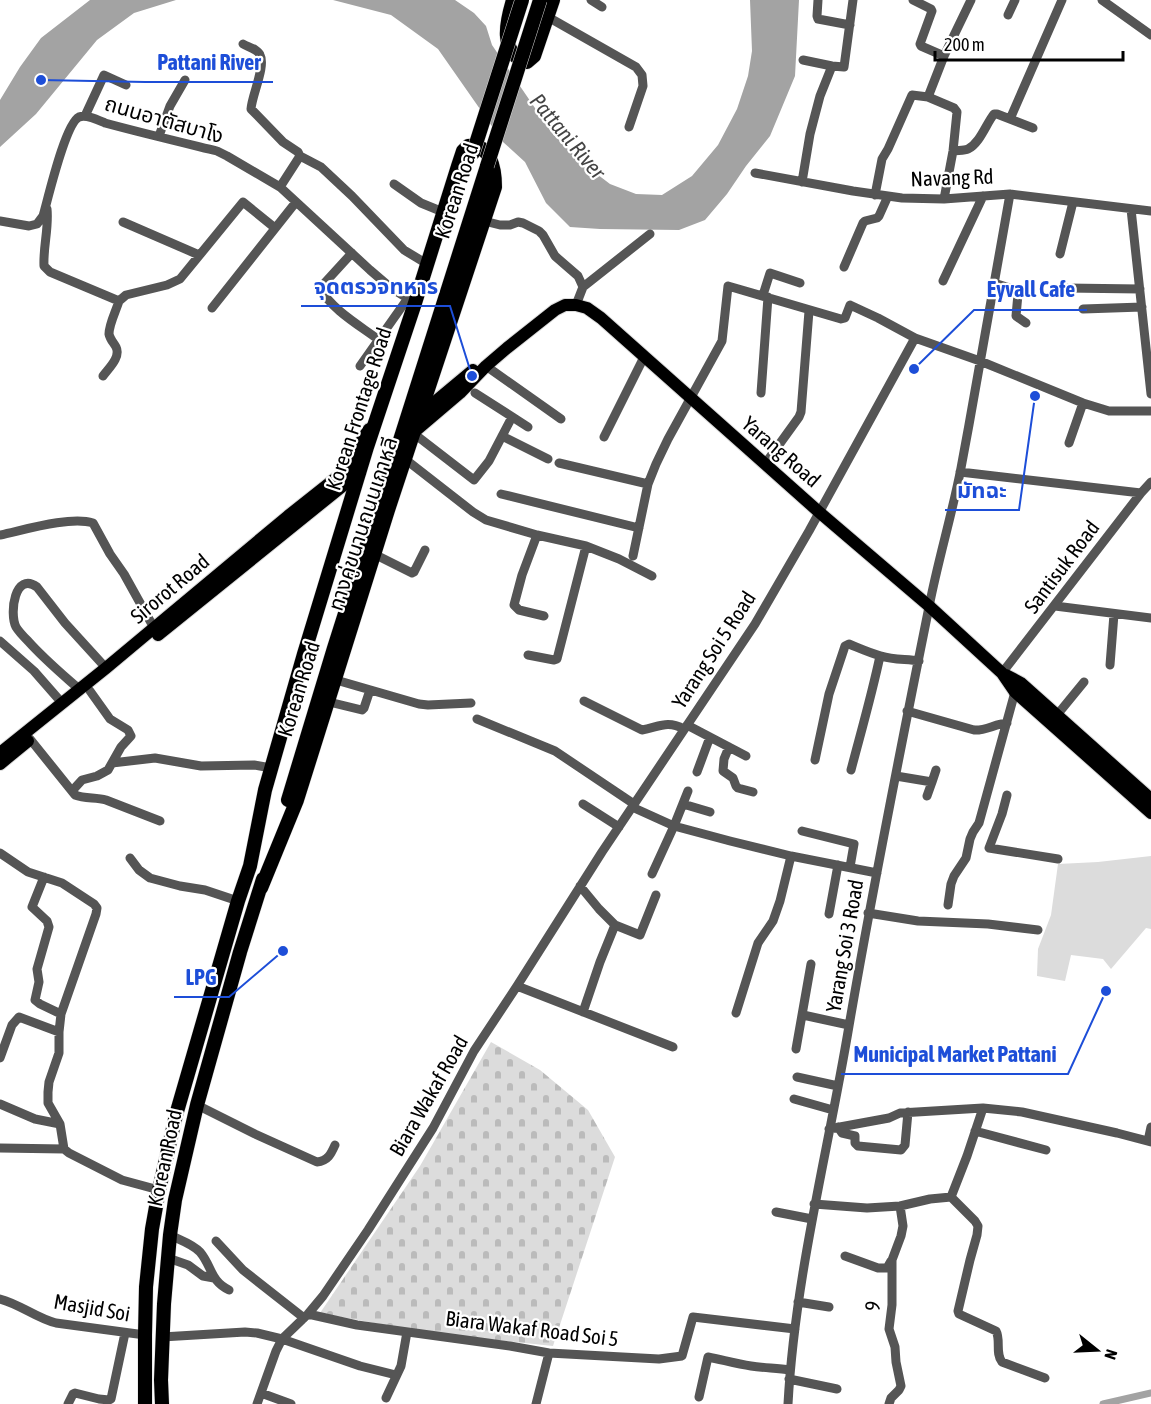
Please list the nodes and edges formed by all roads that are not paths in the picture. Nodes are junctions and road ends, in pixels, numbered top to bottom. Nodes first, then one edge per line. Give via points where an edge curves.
1 (513, 0) edge
2 (522, 0) edge
3 (540, 0) edge
4 (553, 0) edge
5 (591, 0) edge
6 (818, 0) edge
7 (853, 0) edge
8 (913, 0) edge
9 (971, 0) edge
10 (1015, 0) edge
11 (1062, 0) edge
12 (1102, 0) edge
13 (602, 7) dead end
14 (1008, 15) dead end
15 (548, 17) junction
16 (850, 25) junction
17 (1151, 35) edge
18 (243, 44) dead end
19 (944, 56) junction
20 (803, 60) dead end
21 (832, 66) junction
22 (185, 80) dead end
23 (126, 85) dead end
24 (928, 97) junction
25 (85, 116) junction
26 (1010, 119) junction
27 (629, 127) dead end
28 (1033, 128) dead end
29 (159, 136) junction
30 (953, 151) junction
31 (473, 153) dead end
32 (300, 156) junction
33 (487, 166) junction
34 (754, 173) dead end
35 (802, 182) junction
36 (394, 184) dead end
37 (280, 187) junction
38 (1010, 194) junction
39 (875, 195) junction
40 (888, 196) junction
41 (983, 196) junction
42 (944, 199) junction
43 (296, 202) junction
44 (1073, 202) junction
45 (46, 203) junction
46 (1131, 210) junction
47 (1151, 211) edge
48 (443, 212) junction
49 (0, 221) edge
50 (484, 221) junction
51 (123, 222) dead end
52 (276, 228) junction
53 (650, 234) dead end
54 (352, 253) junction
55 (1060, 254) dead end
56 (199, 255) junction
57 (427, 264) junction
58 (844, 267) dead end
59 (943, 281) dead end
60 (801, 283) dead end
61 (994, 283) junction
62 (583, 287) junction
63 (1066, 288) dead end
64 (1140, 289) junction
65 (766, 296) junction
66 (411, 300) junction
67 (119, 301) junction
68 (576, 305) junction
69 (1142, 307) junction
70 (212, 308) dead end
71 (1083, 309) dead end
72 (809, 311) junction
73 (1026, 323) dead end
74 (525, 333) junction
75 (915, 338) junction
76 (379, 340) junction
77 (644, 357) junction
78 (980, 361) junction
79 (360, 366) dead end
80 (486, 366) junction
81 (103, 376) dead end
82 (432, 376) junction
83 (449, 390) junction
84 (476, 393) dead end
85 (761, 393) dead end
86 (1151, 394) edge
87 (690, 398) junction
88 (1083, 403) junction
89 (1151, 411) edge
90 (377, 416) junction
91 (419, 416) junction
92 (512, 417) junction
93 (561, 419) dead end
94 (528, 427) dead end
95 (415, 434) junction
96 (502, 436) junction
97 (604, 437) dead end
98 (1069, 443) dead end
99 (365, 455) junction
100 (405, 459) junction
101 (548, 459) dead end
102 (559, 463) dead end
103 (765, 464) junction
104 (360, 472) junction
105 (960, 472) junction
106 (337, 478) junction
107 (1151, 482) edge
108 (648, 484) junction
109 (1141, 493) junction
110 (501, 494) dead end
111 (327, 498) junction
112 (819, 512) junction
113 (348, 514) junction
114 (639, 528) junction
115 (0, 535) edge
116 (537, 535) junction
117 (586, 546) junction
118 (425, 550) dead end
119 (374, 555) junction
120 (633, 556) dead end
121 (652, 576) dead end
122 (929, 606) junction
123 (1055, 606) junction
124 (1114, 614) junction
125 (544, 616) dead end
126 (1151, 618) edge
127 (154, 628) junction
128 (0, 641) edge
129 (528, 655) dead end
130 (880, 656) junction
131 (919, 661) junction
132 (1110, 665) dead end
133 (106, 668) junction
134 (1002, 673) junction
135 (336, 680) junction
136 (1084, 682) dead end
137 (85, 690) junction
138 (370, 690) junction
139 (1015, 692) junction
140 (584, 701) dead end
141 (329, 702) junction
142 (62, 703) junction
143 (471, 704) dead end
144 (907, 711) junction
145 (1058, 716) junction
146 (477, 719) dead end
147 (1007, 723) junction
148 (685, 727) junction
149 (710, 737) junction
150 (30, 739) junction
151 (729, 747) junction
152 (0, 753) edge
153 (746, 756) dead end
154 (814, 760) dead end
155 (112, 763) junction
156 (0, 764) edge
157 (271, 768) junction
158 (851, 770) dead end
159 (936, 770) dead end
160 (697, 772) dead end
161 (896, 776) junction
162 (1121, 779) junction
163 (932, 782) junction
164 (688, 790) dead end
165 (72, 791) junction
166 (753, 792) dead end
167 (1007, 795) dead end
168 (927, 796) dead end
169 (1151, 799) edge
170 (583, 804) dead end
171 (683, 804) junction
172 (633, 806) junction
173 (984, 809) junction
174 (711, 812) dead end
175 (1151, 813) edge
176 (1002, 814) junction
177 (160, 821) dead end
178 (619, 826) junction
179 (674, 826) junction
180 (802, 831) dead end
181 (0, 853) edge
182 (791, 856) junction
183 (130, 858) dead end
184 (1058, 859) dead end
185 (250, 866) joint
186 (838, 866) junction
187 (850, 867) junction
188 (877, 873) junction
189 (652, 874) dead end
190 (44, 877) junction
191 (580, 886) junction
192 (261, 888) junction
193 (656, 895) dead end
194 (238, 901) junction
195 (948, 905) dead end
196 (868, 913) junction
197 (829, 914) dead end
198 (615, 925) junction
199 (1038, 930) dead end
200 (240, 952) junction
201 (220, 964) junction
202 (811, 964) dead end
203 (517, 986) junction
204 (583, 1012) junction
205 (736, 1013) dead end
206 (61, 1014) junction
207 (803, 1015) junction
208 (849, 1025) junction
209 (59, 1032) junction
210 (673, 1047) dead end
211 (796, 1049) dead end
212 (0, 1058) edge
213 (189, 1074) junction
214 (797, 1077) dead end
215 (205, 1079) junction
216 (838, 1086) junction
217 (794, 1099) dead end
218 (0, 1104) edge
219 (197, 1106) junction
220 (983, 1108) junction
221 (833, 1110) junction
222 (908, 1112) junction
223 (60, 1124) junction
224 (1151, 1127) edge
225 (833, 1128) junction
226 (975, 1131) junction
227 (1149, 1142) edge
228 (335, 1145) dead end
229 (0, 1148) edge
230 (64, 1149) junction
231 (1046, 1150) dead end
232 (159, 1190) junction
233 (951, 1197) junction
234 (814, 1204) junction
235 (900, 1206) junction
236 (776, 1212) dead end
237 (812, 1219) junction
238 (170, 1235) junction
239 (216, 1241) dead end
240 (845, 1256) dead end
241 (168, 1258) junction
242 (892, 1260) junction
243 (214, 1278) junction
244 (229, 1290) dead end
245 (0, 1299) edge
246 (798, 1302) junction
247 (829, 1307) dead end
248 (306, 1316) junction
249 (795, 1329) junction
250 (407, 1332) junction
251 (125, 1333) junction
252 (145, 1335) junction
253 (162, 1337) junction
254 (282, 1339) junction
255 (549, 1353) junction
256 (396, 1374) junction
257 (790, 1375) junction
258 (1045, 1378) dead end
259 (837, 1389) dead end
260 (261, 1393) junction
261 (699, 1397) dead end
262 (386, 1398) dead end
263 (68, 1404) edge
264 (145, 1404) edge
265 (162, 1404) edge
266 (257, 1404) edge
267 (291, 1404) edge
268 (537, 1404) edge
269 (788, 1404) edge
270 (889, 1404) edge

1 - 15 highway via 506,33 513,53 521,60 526,62 534,56
2 - 31 highway, Korean Road, bridge
3 - 33 highway, Korean Road, bridge
4 - 15 highway
5 - 13 street
6 - 16 street via 818,18
7 - 16 street
8 - 19 street via 932,11 921,46
9 - 19 street
10 - 14 street
11 - 26 street
12 - 17 street
15 - 27 street via 636,67 642,75 643,86
16 - 21 street via 844,68
18 - 32 street via 261,56 251,108
19 - 24 street
20 - 21 street
21 - 35 street via 810,134
22 - 29 street
23 - 25 street via 104,75
24 - 30 street via 957,112
24 - 39 street via 912,95 882,159
25 - 29 street, ถนนอาตัสบาโง
25 - 45 street, ถนนอาตัสบาโง via 71,125
26 - 28 street
26 - 30 street via 994,114 969,148
29 - 37 street, ถนนอาตัสบาโง via 217,151
30 - 42 street
32 - 37 street
32 - 57 street via 321,167 399,246
33 - 82 highway via 440,333
33 - 192 highway, Korean Road
34 - 35 street, Navang Rd
35 - 39 street, Navang Rd
36 - 48 street via 421,203
37 - 43 street, ถนนอาตัสบาโง
38 - 41 street, Navang Rd
38 - 44 street, Navang Rd
38 - 61 street, Yarang Soi 3 Road
39 - 40 street, Navang Rd
40 - 42 street, Navang Rd
40 - 58 street via 879,216 864,221
41 - 42 street, Navang Rd
41 - 59 street
43 - 52 street
43 - 54 street, ถนนอาตัสบาโง
44 - 46 street, Navang Rd
44 - 55 street
45 - 49 street, ถนนอาตัสบาโง via 37,224
45 - 67 street via 44,266
46 - 47 street, Navang Rd
46 - 64 street
48 - 50 highway, Korean Frontage Road via 463,151 475,145 492,161 495,176
48 - 57 highway, Korean Frontage Road
50 - 62 street via 500,225 523,222 539,231
50 - 82 highway, Korean Frontage Road
51 - 56 street
52 - 56 street via 243,202
52 - 70 street
53 - 62 street
54 - 66 street, ถนนอาตัสบาโง via 391,288
54 - 76 street via 320,288 342,313
56 - 67 street via 177,281 126,295
57 - 66 highway, Korean Frontage Road
60 - 65 street via 770,273
61 - 73 street via 1017,292 1016,316
61 - 78 street, Yarang Soi 3 Road
62 - 68 street
63 - 64 street
64 - 69 street
65 - 72 street
65 - 85 street
65 - 87 street via 729,286 722,341
66 - 76 street
66 - 90 highway, Korean Frontage Road
67 - 81 street via 109,332 117,349 116,358
68 - 74 main road via 555,310
68 - 77 main road, Yarang Road via 588,308
69 - 71 street
69 - 86 street
72 - 75 street via 843,319 850,305
72 - 103 street via 801,412
74 - 80 main road
74 - 83 main road via 502,346
75 - 78 street
75 - 112 street, Yarang Soi 5 Road
76 - 79 street
77 - 87 main road, Yarang Road
77 - 97 street
78 - 88 street
78 - 105 street, Yarang Soi 3 Road
80 - 93 street
80 - 95 main road
82 - 83 main road via 440,389
82 - 91 highway, ทางคู่ขนานถนนเกาหลี
83 - 91 main road
84 - 92 street
87 - 103 main road, Yarang Road
87 - 108 street
88 - 89 street via 1109,411
88 - 98 street
90 - 99 highway, Korean Frontage Road
90 - 106 main road
91 - 95 highway, ทางคู่ขนานถนนเกาหลี
92 - 94 street
92 - 96 street
95 - 96 street via 474,480
95 - 100 highway, ทางคู่ขนานถนนเกาหลี
96 - 101 street
99 - 104 highway, Korean Frontage Road
99 - 106 main road, Sirorot Road
100 - 116 street via 486,520
100 - 119 highway, ทางคู่ขนานถนนเกาหลี
102 - 108 street
103 - 112 main road, Yarang Road
104 - 111 main road, Sirorot Road
104 - 113 highway, Korean Frontage Road
105 - 109 street
105 - 122 street, Yarang Soi 3 Road
106 - 127 main road, Sirorot Road
107 - 109 street, Santisuk Road
108 - 114 street
109 - 123 street, Santisuk Road
110 - 114 street
111 - 113 main road via 344,498
111 - 137 main road, Sirorot Road
112 - 122 main road, Yarang Road
112 - 148 street, Yarang Soi 5 Road via 755,624
113 - 157 highway, Korean Frontage Road
114 - 120 street
115 - 127 street via 49,524 93,523
116 - 117 street
116 - 125 street via 514,605
117 - 121 street
117 - 129 street via 557,659
118 - 119 street via 412,573
119 - 135 highway, ทางคู่ขนานถนนเกาหลี
122 - 131 street, Yarang Soi 3 Road
122 - 134 main road, Yarang Road
123 - 124 street
123 - 134 street, Santisuk Road
124 - 126 street
124 - 132 street
127 - 133 main road, Sirorot Road
128 - 142 street
130 - 131 street
130 - 154 street via 849,644 845,646
130 - 158 street
131 - 144 street, Yarang Soi 3 Road
133 - 137 main road, Sirorot Road
133 - 137 street via 37,587 27,582 22,585 14,601 16,628 39,653
134 - 139 main road, Yarang Road
134 - 145 main road, Yarang Road via 1021,683
135 - 138 street
135 - 141 highway, ทางคู่ขนานถนนเกาหลี
136 - 145 street
137 - 142 main road, Sirorot Road
137 - 150 main road, Sirorot Road
137 - 155 street via 110,719 130,734
138 - 141 street via 362,710
138 - 143 street via 428,705
139 - 147 street
139 - 162 main road, Yarang Road
140 - 148 street via 639,729 675,724
141 - 192 highway, ทางคู่ขนานถนนเกาหลี via 297,800
142 - 152 main road, Sirorot Road
144 - 147 street via 979,731
144 - 161 street, Yarang Soi 3 Road
145 - 162 main road, Yarang Road
146 - 172 street via 555,751
147 - 173 street
148 - 149 street
148 - 172 street, Yarang Soi 5 Road
149 - 151 street
149 - 160 street
150 - 156 main road, Sirorot Road
150 - 165 street
151 - 153 street
151 - 166 street via 723,771 734,778 738,788
155 - 157 street via 155,758 201,766
155 - 165 street via 104,774 82,780
157 - 185 highway, Korean Frontage Road
159 - 163 street
161 - 163 street
161 - 188 street, Yarang Soi 3 Road
162 - 169 main road, Yarang Road
162 - 175 main road, Yarang Road
163 - 168 street
164 - 171 street
165 - 177 street via 79,797 106,800
167 - 176 street
170 - 178 street
171 - 174 street
171 - 179 street
172 - 178 street, Biara Wakaf Road
172 - 179 street
173 - 176 street
173 - 195 street via 966,858 954,876
176 - 184 street via 989,848
178 - 191 street, Biara Wakaf Road
179 - 182 street
179 - 189 street
180 - 187 street via 854,844
181 - 190 street via 28,872
182 - 186 street
182 - 205 street via 773,921 758,943
183 - 194 street via 150,878
185 - 194 highway, Korean Road
186 - 187 street
186 - 197 street
187 - 188 street
188 - 196 street, Yarang Soi 3 Road
190 - 206 street via 32,907 49,927 37,969 35,1000
190 - 206 street via 62,883 97,908
191 - 198 street
191 - 203 street, Biara Wakaf Road
192 - 200 highway, Korean Road
193 - 198 street via 640,935
194 - 201 highway, Korean Road
196 - 199 street
196 - 208 street, Yarang Soi 3 Road
198 - 204 street
200 - 201 highway
200 - 215 highway, Korean Road
201 - 213 highway, Korean Road
202 - 207 street
203 - 204 street
203 - 248 street, Biara Wakaf Road via 474,1051 408,1169 330,1287
204 - 210 street
206 - 209 street
207 - 208 street
207 - 211 street
208 - 216 street, Yarang Soi 3 Road
209 - 212 street via 18,1017
209 - 223 street via 59,1053 49,1082 48,1103
213 - 215 highway
213 - 232 highway, Korean Road
214 - 216 street
215 - 219 highway, Korean Road
216 - 221 street, Yarang Soi 3 Road
217 - 221 street
218 - 223 street via 35,1119
219 - 228 street via 317,1162 330,1156
219 - 238 highway, Korean Road
220 - 222 street
220 - 226 street
220 - 227 street via 1022,1112
221 - 225 street, Yarang Soi 3 Road
222 - 225 street
222 - 225 street via 905,1145 901,1150 858,1146 855,1136
223 - 230 street
224 - 227 street
225 - 234 street, Yarang Soi 3 Road
226 - 231 street
226 - 233 street
229 - 230 street
230 - 232 street via 122,1180
232 - 252 highway, Korean Road via 146,1287
233 - 235 street
233 - 258 street via 978,1226 959,1314 996,1331 1002,1362
234 - 235 street
234 - 237 street, Yarang Soi 3 Road
235 - 242 street, 9 via 903,1226
236 - 237 street
237 - 246 street, Yarang Soi 3 Road
238 - 241 highway, Korean Road
238 - 243 street via 197,1249
239 - 248 street via 243,1270
240 - 242 street via 878,1268 886,1268
241 - 243 street
241 - 253 highway, Korean Road
242 - 270 street, 9 via 889,1329 901,1386
243 - 244 street
245 - 251 street, Masjid Soi via 56,1323
246 - 247 street
246 - 249 street, Yarang Soi 3 Road
248 - 250 street, Biara Wakaf Road Soi 5
248 - 254 street, Biara Wakaf Road
249 - 255 street, Biara Wakaf Road Soi 5 via 693,1317 682,1356 659,1359
249 - 257 street, Yarang Soi 3 Road
250 - 255 street, Biara Wakaf Road Soi 5
250 - 256 street
251 - 252 street, Masjid Soi
251 - 263 street via 111,1399 75,1393
252 - 264 highway, Korean Road
253 - 254 street via 245,1332
253 - 265 highway, Korean Road
254 - 256 street
254 - 260 street, Biara Wakaf Road
255 - 268 street
256 - 262 street
257 - 259 street
257 - 261 street via 774,1367 708,1357
257 - 269 street, Yarang Soi 3 Road
260 - 266 street, Biara Wakaf Road
260 - 267 street

